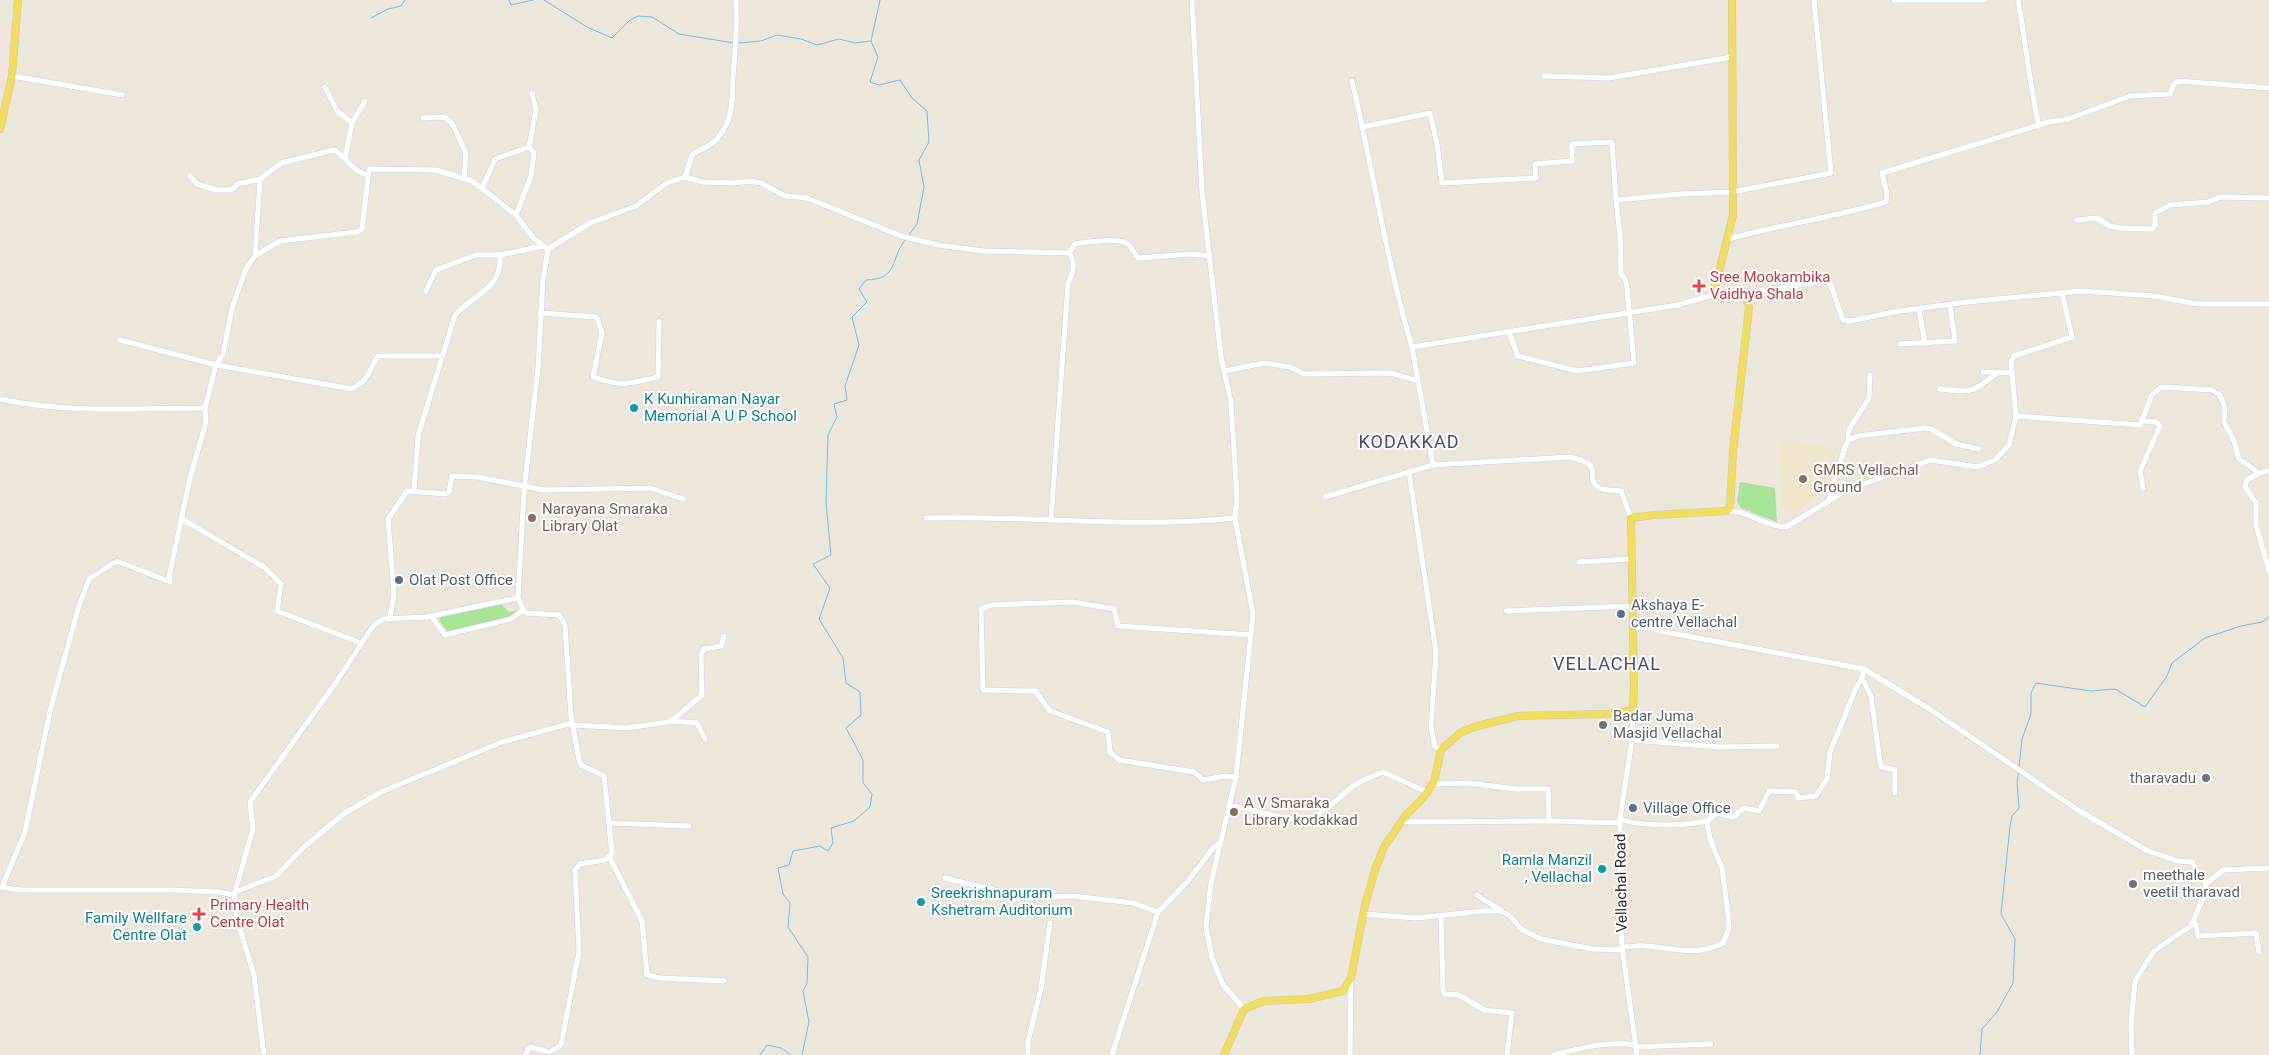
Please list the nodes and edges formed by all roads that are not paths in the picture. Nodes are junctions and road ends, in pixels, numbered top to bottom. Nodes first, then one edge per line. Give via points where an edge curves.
1 (18, 0) edge
2 (736, 0) edge
3 (1192, 0) edge
4 (1732, 0) edge
5 (1814, 0) edge
6 (1894, 0) edge
7 (1984, 0) edge
8 (2018, 0) edge
9 (1732, 57) junction
10 (12, 76) junction
11 (1544, 76) dead end
12 (1352, 81) dead end
13 (325, 87) dead end
14 (2269, 88) edge
15 (532, 92) dead end
16 (123, 95) dead end
17 (365, 101) dead end
18 (423, 118) dead end
19 (352, 123) junction
20 (2039, 126) junction
21 (1363, 127) junction
22 (0, 129) edge
23 (529, 147) junction
24 (345, 158) junction
25 (368, 175) junction
26 (190, 176) dead end
27 (685, 177) junction
28 (464, 178) junction
29 (260, 179) junction
30 (482, 188) junction
31 (1732, 192) junction
32 (2269, 198) edge
33 (1616, 200) junction
34 (516, 215) junction
35 (2077, 220) dead end
36 (1728, 239) junction
37 (546, 247) junction
38 (1069, 253) junction
39 (500, 254) junction
40 (255, 256) junction
41 (1210, 256) junction
42 (426, 291) dead end
43 (2062, 292) junction
44 (1716, 294) junction
45 (1745, 297) junction
46 (2269, 304) edge
47 (1950, 305) junction
48 (1918, 309) junction
49 (1630, 312) junction
50 (540, 313) junction
51 (659, 321) dead end
52 (1509, 332) junction
53 (120, 340) dead end
54 (1900, 344) dead end
55 (1925, 344) junction
56 (1412, 346) junction
57 (443, 356) junction
58 (216, 365) junction
59 (1225, 371) junction
60 (1983, 372) dead end
61 (1997, 373) junction
62 (2012, 373) junction
63 (1870, 375) dead end
64 (1418, 381) junction
65 (1940, 388) dead end
66 (0, 399) edge
67 (205, 408) junction
68 (2016, 416) junction
69 (2143, 421) junction
70 (1849, 440) junction
71 (1979, 449) dead end
72 (1432, 465) junction
73 (2269, 471) edge
74 (1409, 472) junction
75 (2259, 473) junction
76 (524, 486) junction
77 (2143, 488) dead end
78 (414, 492) junction
79 (1325, 497) dead end
80 (683, 498) dead end
81 (1828, 502) junction
82 (1726, 511) junction
83 (926, 518) dead end
84 (1236, 518) junction
85 (1631, 518) junction
86 (182, 519) junction
87 (1051, 519) junction
88 (1630, 559) junction
89 (1579, 562) dead end
90 (2269, 571) edge
91 (518, 598) junction
92 (1632, 606) junction
93 (523, 610) junction
94 (1506, 611) dead end
95 (431, 616) junction
96 (390, 619) junction
97 (1632, 627) junction
98 (1251, 635) junction
99 (724, 636) dead end
100 (361, 643) junction
101 (1864, 669) junction
102 (1862, 678) junction
103 (1633, 710) junction
104 (668, 722) junction
105 (573, 724) junction
106 (705, 739) dead end
107 (1632, 740) junction
108 (1777, 746) dead end
109 (1441, 750) junction
110 (1236, 777) junction
111 (1433, 784) junction
112 (1427, 792) junction
113 (1896, 793) dead end
114 (1228, 806) junction
115 (1551, 821) junction
116 (1620, 821) junction
117 (1707, 821) junction
118 (1401, 822) junction
119 (609, 823) junction
120 (689, 826) dead end
121 (1221, 842) junction
122 (610, 858) junction
123 (2269, 868) edge
124 (945, 878) dead end
125 (2206, 884) junction
126 (1, 887) edge
127 (235, 893) junction
128 (1477, 895) dead end
129 (1502, 911) junction
130 (1158, 912) junction
131 (1364, 914) junction
132 (1441, 917) junction
133 (211, 919) dead end
134 (237, 919) junction
135 (2193, 922) junction
136 (1050, 923) dead end
137 (1622, 949) junction
138 (2259, 952) dead end
139 (1351, 978) junction
140 (724, 981) dead end
141 (1244, 1009) junction
142 (1711, 1044) dead end
143 (1635, 1046) junction
144 (264, 1055) edge
145 (524, 1055) edge
146 (1028, 1055) edge
147 (1112, 1055) edge
148 (1224, 1055) edge
149 (1350, 1055) edge
150 (1507, 1055) edge
151 (1554, 1055) edge
152 (1637, 1055) edge
153 (2132, 1055) edge

1 - 10 main road
2 - 27 street via 737,39 730,120 710,147 692,155
3 - 41 street via 1202,192
4 - 9 main road
5 - 31 street via 1832,173
6 - 7 street
8 - 20 street via 2031,94
9 - 11 street via 1609,78
9 - 31 main road
10 - 16 street
10 - 22 main road
12 - 21 street
13 - 19 street via 337,111
14 - 20 street via 2178,81 2170,94 2130,96
15 - 23 street via 536,110
17 - 19 street
18 - 28 street via 444,117 452,123 466,153
19 - 24 street
20 - 36 street via 1882,173 1886,202
21 - 33 street via 1430,114 1442,183 1536,178 1534,164 1572,161 1572,144 1612,142
21 - 56 street via 1396,292
23 - 30 street via 495,159
23 - 34 street via 534,153 531,176
24 - 25 street via 357,172
24 - 29 street via 334,150 281,163
25 - 28 street via 369,169 402,168 436,170
25 - 40 street via 362,229 358,232 280,241
26 - 29 street via 197,184 216,190 230,190 238,184
27 - 37 street via 667,183 636,206 590,223
27 - 38 street via 702,182 761,183 785,196 807,198 910,238 966,250
28 - 30 street
29 - 40 street
30 - 34 street
31 - 33 street
31 - 36 main road via 1733,215
32 - 35 street via 2220,197 2208,202 2170,206 2156,213 2152,229 2119,228 2097,218
33 - 49 street via 1621,274 1625,279
34 - 37 street via 533,238
36 - 44 main road via 1716,280
37 - 39 street
37 - 50 street
38 - 41 street via 1075,244 1109,241 1125,242 1138,258 1191,254
38 - 87 street via 1073,266 1068,283
39 - 42 street via 476,255 436,270
39 - 57 street via 501,268 489,289 464,305 456,315
40 - 58 street via 246,269 232,308 223,354
41 - 59 street
43 - 46 street via 2155,296 2196,304
43 - 47 street
43 - 62 street via 2072,337 2014,356
44 - 45 main road
44 - 49 street via 1678,305
45 - 48 street via 1752,292 1826,280 1831,285 1843,320
45 - 82 main road via 1748,307 1733,452 1733,487 1730,508
47 - 48 street
47 - 55 street via 1955,341
48 - 55 street
49 - 52 street
49 - 52 street via 1634,363 1576,371 1543,363 1518,356
50 - 51 street via 597,317 602,333 594,377 614,384 658,377
50 - 76 street via 538,368
52 - 56 street
53 - 58 street
54 - 55 street
56 - 64 street
57 - 58 street via 378,356 364,380 352,389
57 - 78 street via 418,436
58 - 67 street
59 - 64 street via 1264,363 1290,367 1304,374 1391,373
59 - 84 street via 1234,428
60 - 61 street
61 - 62 street
61 - 65 street via 1966,392
62 - 68 street
63 - 70 street via 1869,398 1850,428
64 - 72 street
66 - 67 street via 69,409
67 - 86 street via 206,422
68 - 69 street via 2140,425
68 - 81 street via 2009,445 1995,460 1977,467 1931,460 1847,490
69 - 75 street via 2152,395 2162,388 2212,390 2220,395 2225,409 2224,422 2239,459
69 - 77 street via 2156,422 2160,426 2140,471
70 - 71 street via 1866,433 1925,428 1956,444
70 - 81 street
72 - 74 street
72 - 85 street via 1570,457 1587,461 1596,486 1621,491
73 - 75 street
74 - 79 street
74 - 109 street via 1436,652 1431,726 1435,747
75 - 90 street via 2247,480 2245,487 2256,503 2256,525
76 - 78 street via 452,476 446,494
76 - 80 street via 544,490 650,488
76 - 91 street
78 - 96 street via 407,491 388,519 394,593
81 - 82 street via 1786,527
82 - 85 main road
83 - 87 street
84 - 87 street via 1115,522
84 - 98 street via 1253,614
85 - 88 main road
86 - 100 street via 264,567 281,584 277,611
86 - 126 street via 170,582 117,561 89,579 67,642 26,832
88 - 89 street
88 - 92 main road
91 - 93 street
91 - 95 street
92 - 94 street
92 - 97 main road
93 - 95 street via 511,619 445,635
93 - 105 street via 530,615 562,617
95 - 96 street
96 - 100 street via 383,619 373,626
97 - 101 street via 1652,628
97 - 103 main road
98 - 110 street
98 - 110 street via 1118,626 1114,609 1090,603 991,605 981,610 982,690 1035,691 1050,711 1108,732 1110,752 1119,760 1194,772 1203,780
99 - 104 street via 722,646 704,649 701,654 702,695
100 - 127 street via 250,802 253,829
101 - 102 street
101 - 125 street via 1928,708 2078,810 2148,851 2192,862
102 - 113 street via 1871,696 1880,762 1882,767 1895,770
102 - 117 street via 1830,752 1827,779 1816,796 1798,798 1796,792 1769,791 1759,811 1744,808 1734,817 1717,813
103 - 107 street, Vellachal Road
103 - 109 main road via 1607,714 1518,716 1460,733
104 - 105 street via 627,728
104 - 106 street via 697,723
105 - 119 street via 580,763 604,776
105 - 127 street via 502,742 381,792 345,814 305,846 276,876
107 - 108 street
107 - 116 street, Vellachal Road
109 - 111 main road
110 - 114 street
111 - 112 main road
111 - 115 street via 1468,783 1548,789
112 - 114 street via 1382,772 1358,783 1307,818 1289,818
112 - 118 main road
114 - 121 street
115 - 116 street
115 - 118 street
116 - 117 street via 1648,824
116 - 137 street, Vellachal Road
117 - 137 street via 1710,839 1722,868 1729,928 1723,943 1685,952 1644,945
118 - 131 main road via 1384,847
119 - 120 street
119 - 122 street
121 - 130 street
121 - 141 street via 1211,883 1206,926 1212,958 1223,985
122 - 140 street via 642,921 647,975
122 - 145 street via 580,864 575,870 579,952 561,1045 550,1052 530,1047
123 - 125 street via 2223,870
124 - 130 street via 1027,898 1072,896 1133,903
125 - 135 street
126 - 127 street via 19,890
127 - 134 street
128 - 129 street
129 - 132 street
129 - 137 street via 1521,929 1541,939 1592,949
130 - 147 street
131 - 132 street via 1396,918
131 - 139 main road
132 - 150 street via 1443,991 1459,995 1484,1010 1512,1013
133 - 134 street
134 - 144 street via 254,975
135 - 138 street via 2198,936 2256,933
135 - 153 street via 2154,951 2134,981
136 - 146 street
137 - 143 street, Vellachal Road
139 - 141 main road via 1343,992 1328,997 1264,1001
139 - 149 street
141 - 148 main road
142 - 143 street
143 - 151 street via 1578,1048
143 - 152 street, Vellachal Road

